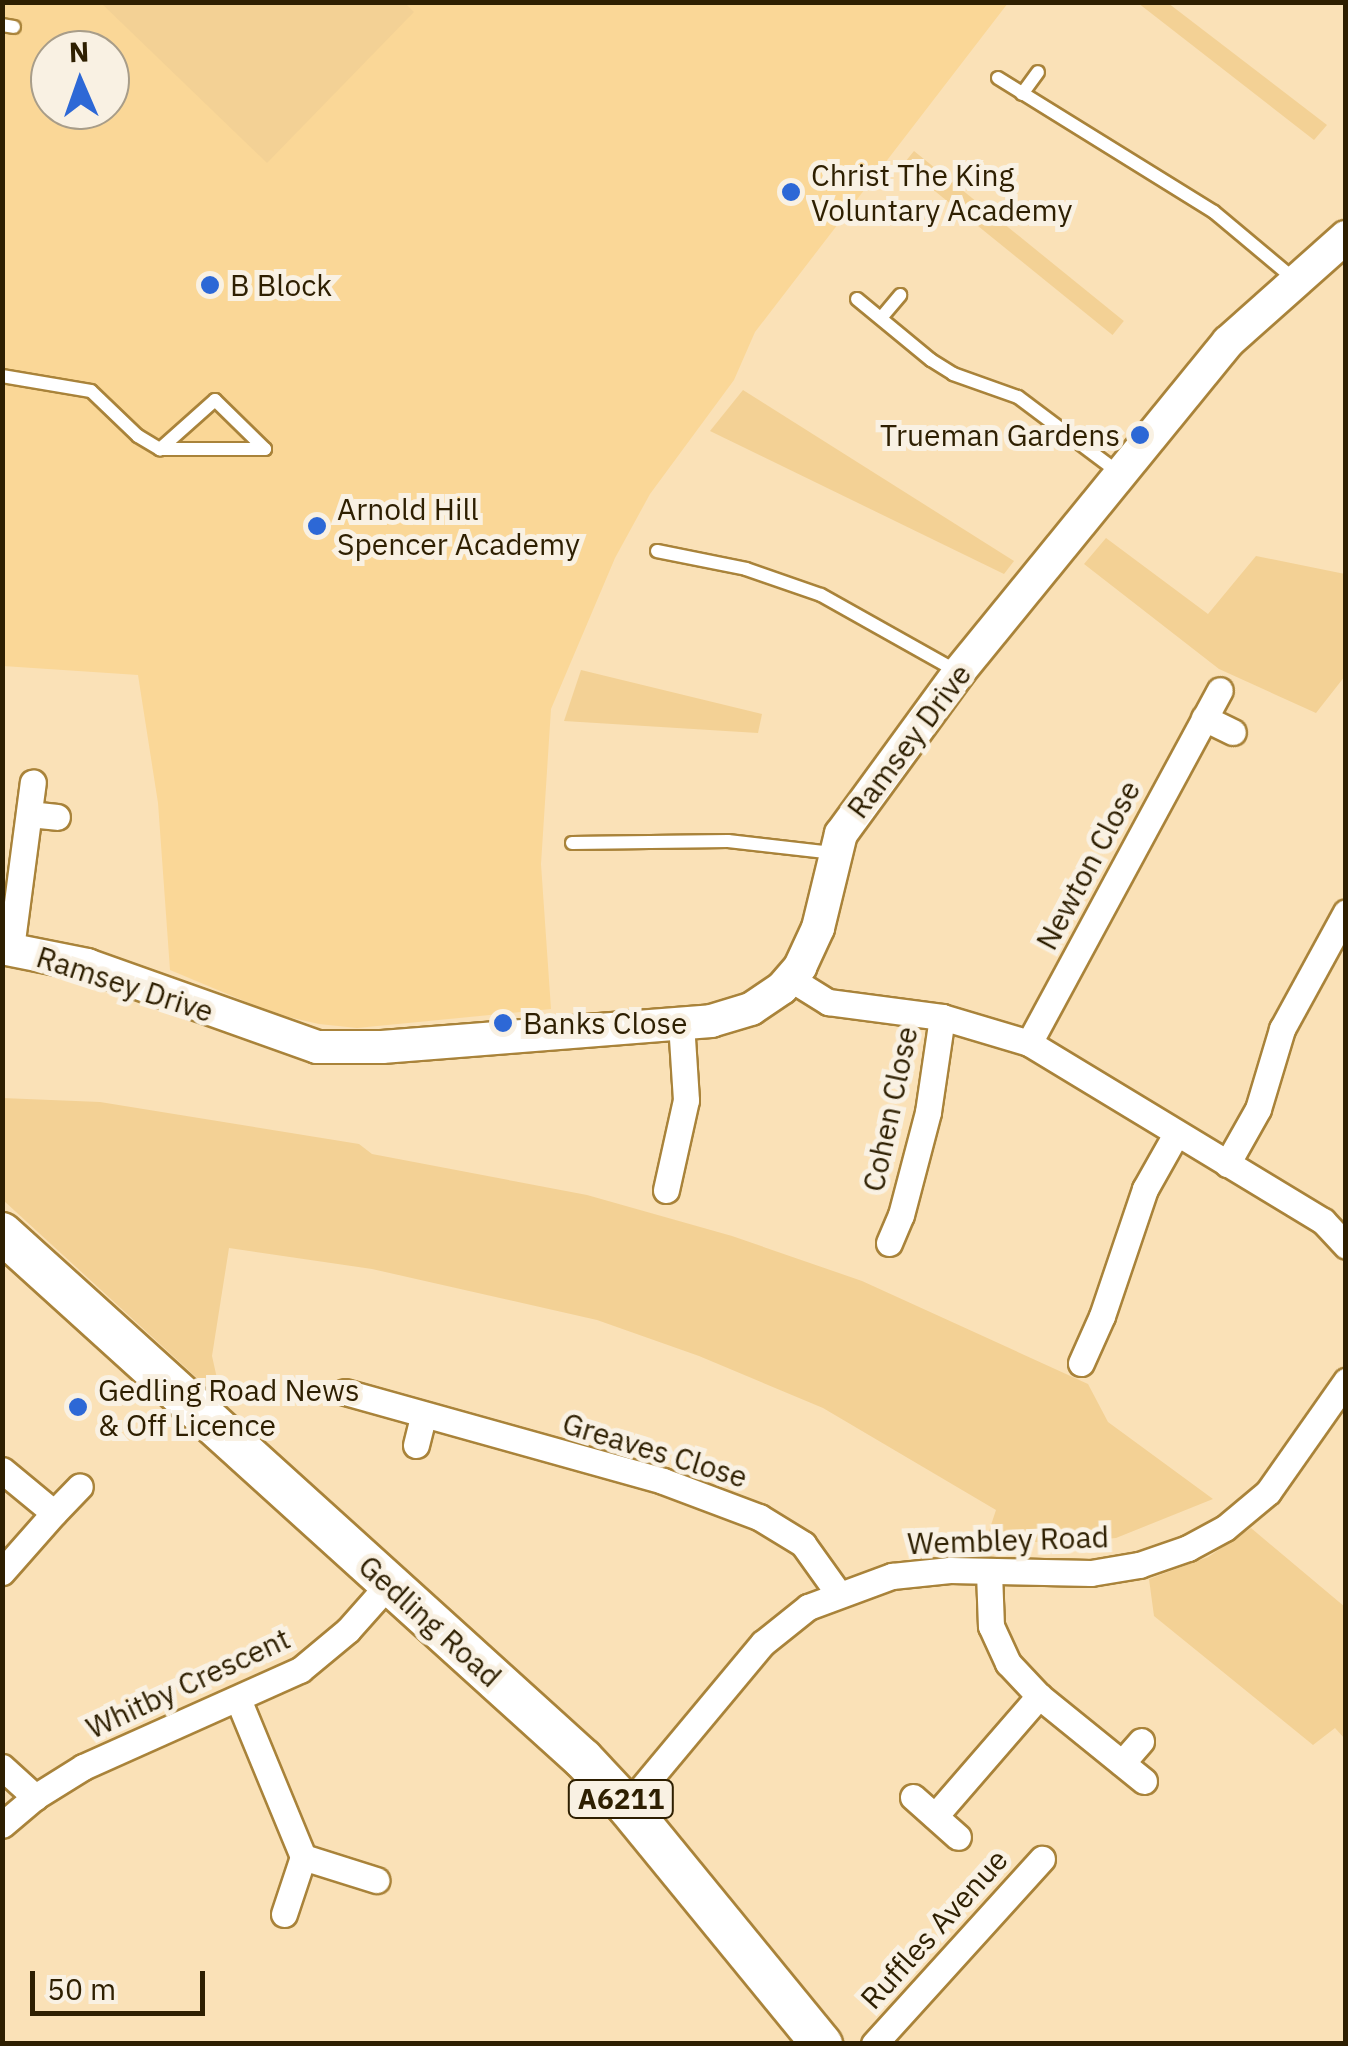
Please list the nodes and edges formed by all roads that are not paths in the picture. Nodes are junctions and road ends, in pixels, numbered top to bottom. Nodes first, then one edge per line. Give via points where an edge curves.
1 (1038, 72) dead end
2 (998, 78) dead end
3 (1022, 94) junction
4 (1346, 237) edge
5 (1294, 279) junction
6 (900, 295) dead end
7 (857, 299) dead end
8 (880, 318) junction
9 (2, 376) edge
10 (160, 448) junction
11 (1118, 472) junction
12 (657, 551) dead end
13 (959, 672) junction
14 (1220, 690) dead end
15 (1204, 718) junction
16 (1233, 732) dead end
17 (33, 782) dead end
18 (29, 814) junction
19 (57, 817) dead end
20 (572, 844) dead end
21 (834, 853) junction
22 (1346, 912) edge
23 (7, 948) edge
24 (791, 979) junction
25 (942, 1017) junction
26 (682, 1023) junction
27 (1029, 1043) junction
28 (1176, 1134) junction
29 (1228, 1164) junction
30 (666, 1190) dead end
31 (2, 1234) edge
32 (889, 1243) dead end
33 (1346, 1246) edge
34 (1081, 1363) dead end
35 (1346, 1382) edge
36 (345, 1392) dead end
37 (423, 1416) junction
38 (416, 1446) dead end
39 (2, 1470) edge
40 (80, 1486) dead end
41 (54, 1514) junction
42 (2, 1572) edge
43 (989, 1572) junction
44 (388, 1585) junction
45 (838, 1593) junction
46 (1039, 1696) junction
47 (238, 1699) junction
48 (1141, 1741) dead end
49 (1122, 1763) junction
50 (2, 1767) edge
51 (1144, 1781) dead end
52 (913, 1797) dead end
53 (34, 1798) junction
54 (627, 1806) junction
55 (935, 1816) junction
56 (2, 1825) edge
57 (958, 1837) dead end
58 (303, 1858) junction
59 (1042, 1859) dead end
60 (376, 1880) dead end
61 (284, 1914) dead end
62 (822, 2044) edge
63 (874, 2044) edge

1 - 3 lane
2 - 3 lane
3 - 5 lane via 1214,212
4 - 5 street, Ramsey Drive
5 - 11 street, Ramsey Drive via 1228,342
6 - 8 lane
7 - 8 lane
8 - 11 lane via 954,374 1018,397
9 - 10 lane via 91,391
10 - 10 lane via 177,449 265,449 215,400
11 - 13 street, Ramsey Drive
12 - 13 lane via 686,550 820,594
13 - 21 street, Ramsey Drive via 854,812
14 - 15 street, Newton Close
15 - 16 street
15 - 27 street, Newton Close
17 - 18 street
18 - 19 street
18 - 23 street
20 - 21 lane via 600,838 728,841
21 - 24 street, Ramsey Drive via 818,928
22 - 29 street via 1282,1029 1258,1109
23 - 26 street, Ramsey Drive via 87,965 318,1046 382,1048
24 - 25 street via 828,1002
24 - 26 street, Ramsey Drive via 750,1008
25 - 27 street
25 - 32 street, Cohen Close via 913,1219
26 - 30 street via 688,1162
27 - 28 street
28 - 29 street
28 - 34 street via 1132,1220 1104,1344
29 - 33 street via 1323,1221
31 - 44 main road, Gedling Road / A6211
35 - 43 street, Wembley Road via 1268,1492 1213,1535 1118,1570
36 - 37 street, Greaves Close
37 - 38 street
37 - 45 street, Greaves Close via 663,1481 758,1517 803,1544
39 - 41 street
40 - 41 street
41 - 42 street
43 - 45 street, Wembley Road via 922,1572
43 - 46 street via 994,1640
44 - 47 street, Whitby Crescent via 314,1661
44 - 54 main road, Gedling Road / A6211
45 - 54 street, Wembley Road via 763,1642
46 - 49 street
46 - 55 street
47 - 53 street, Whitby Crescent via 133,1742
47 - 58 street
48 - 49 street
49 - 51 street
50 - 53 street
52 - 55 street
53 - 56 street, Whitby Crescent
54 - 62 main road, Gedling Road / A6211
55 - 57 street
58 - 60 street
58 - 61 street
59 - 63 street, Ruffles Avenue

